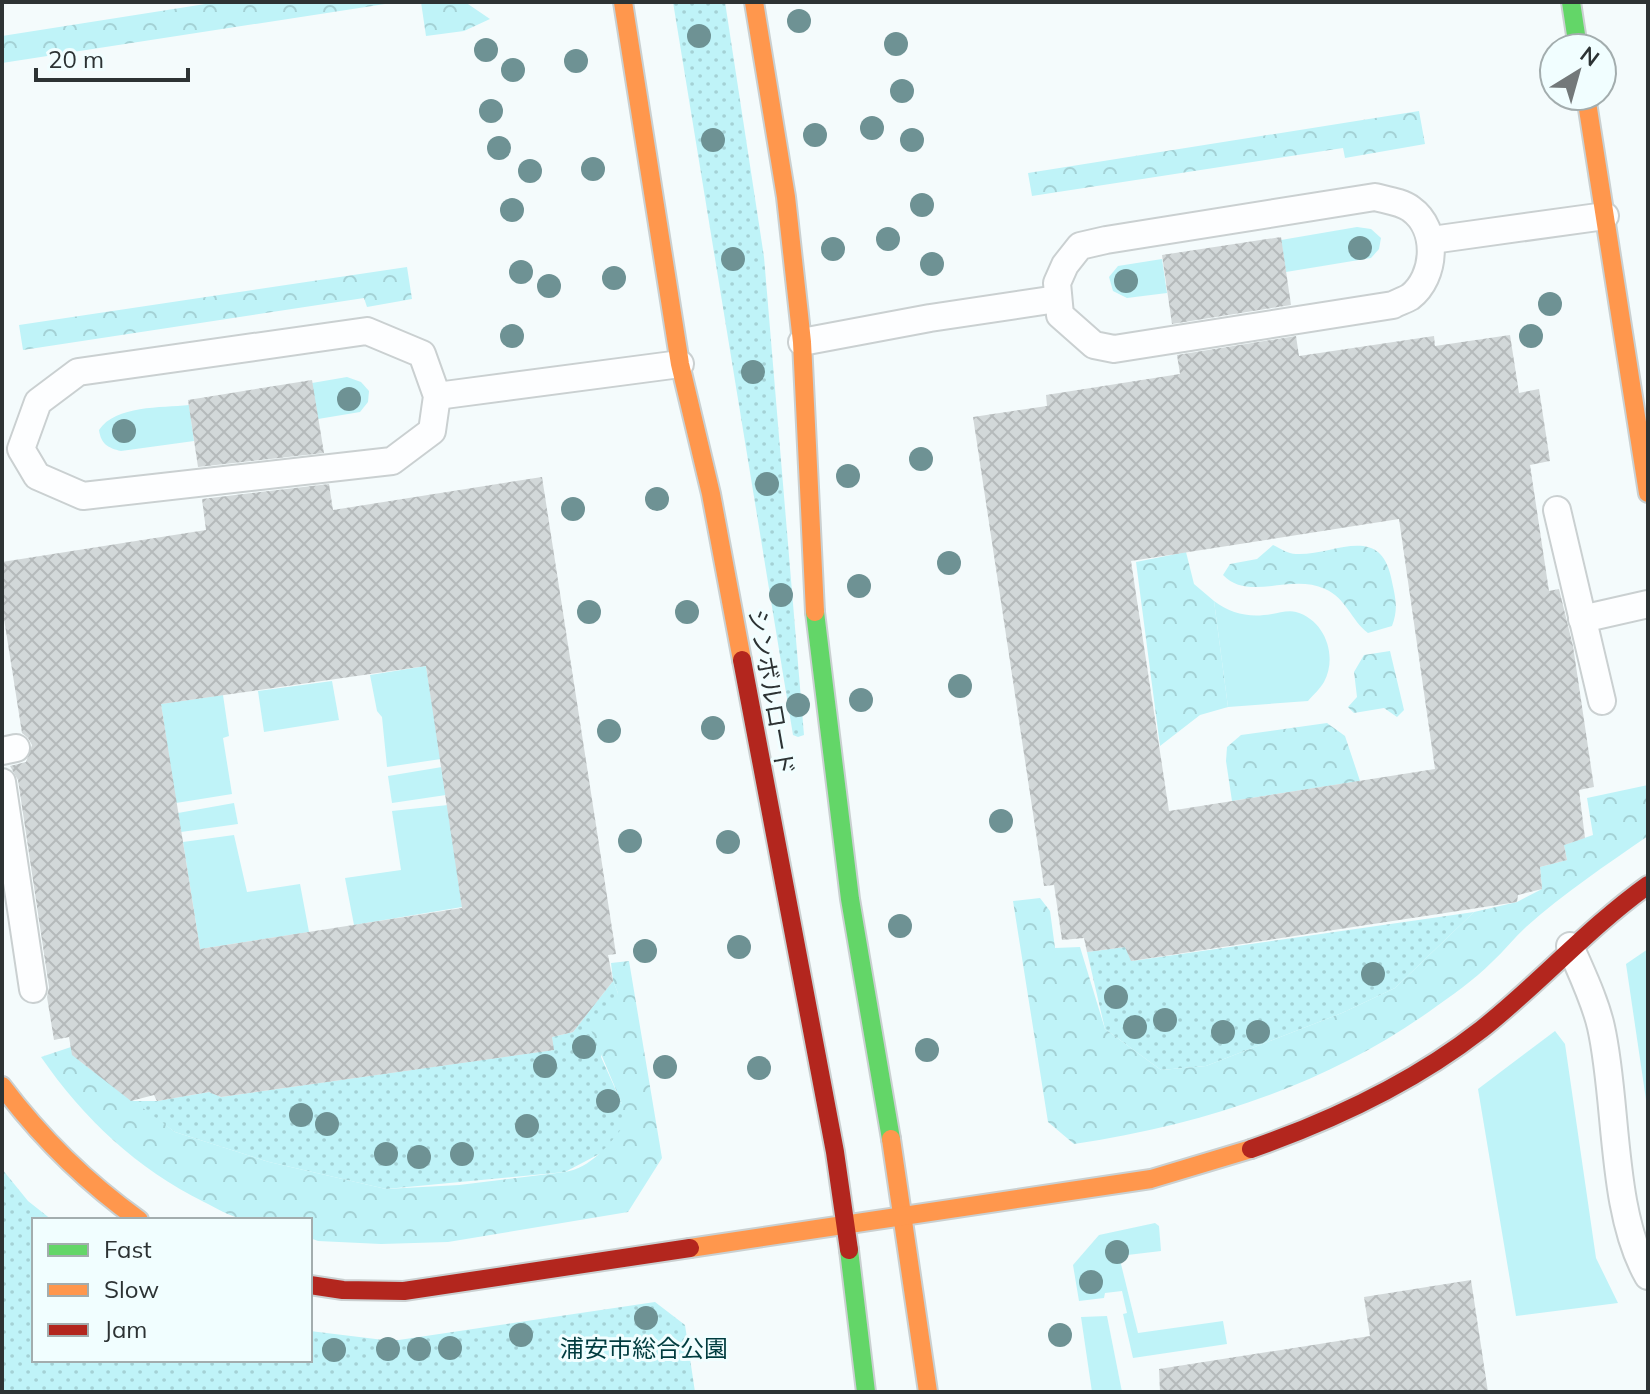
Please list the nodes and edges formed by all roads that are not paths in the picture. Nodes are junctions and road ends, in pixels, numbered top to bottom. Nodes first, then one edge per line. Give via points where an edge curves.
1 (623, 2) edge
2 (754, 2) edge
3 (1571, 2) edge
4 (1576, 32) edge
5 (1589, 112) edge
6 (1605, 216) junction
7 (1432, 240) junction
8 (1057, 299) junction
9 (802, 342) junction
10 (680, 364) junction
11 (437, 396) junction
12 (12, 450) edge
13 (1648, 493) edge
14 (1557, 510) dead end
15 (1648, 604) edge
16 (1582, 619) junction
17 (1602, 701) dead end
18 (2, 782) edge
19 (13, 853) edge
20 (1648, 885) edge
21 (1570, 946) junction
22 (33, 989) dead end
23 (2, 1086) edge
24 (904, 1214) junction
25 (136, 1218) edge
26 (846, 1223) junction
27 (1648, 1276) edge
28 (312, 1285) edge
29 (866, 1392) edge
30 (928, 1392) edge

1 - 10 street, シンボルロード
2 - 9 street, シンボルロード via 786,197
3 - 4 street
5 - 6 street
6 - 7 lane
6 - 13 street
7 - 8 lane via 1411,209 1375,197 1080,246 1057,283
7 - 8 lane via 1424,279 1410,296 1393,305 1130,347 1094,345 1060,315
8 - 9 lane
9 - 24 street, シンボルロード via 818,637 850,899
10 - 11 lane
10 - 26 street, シンボルロード via 711,494
11 - 12 lane via 432,431 392,461 83,496 37,476
11 - 12 lane via 422,354 367,331 78,372 38,402
14 - 16 lane
15 - 16 lane
16 - 17 lane
18 - 19 lane
19 - 22 lane
20 - 21 street
21 - 24 street via 1483,1028 1418,1074 1292,1136 1151,1179
21 - 27 lane via 1601,1026 1624,1201 1637,1256
23 - 25 street via 31,1127 75,1172
24 - 26 street
24 - 30 street, シンボルロード
26 - 28 street via 404,1291
26 - 29 street, シンボルロード

